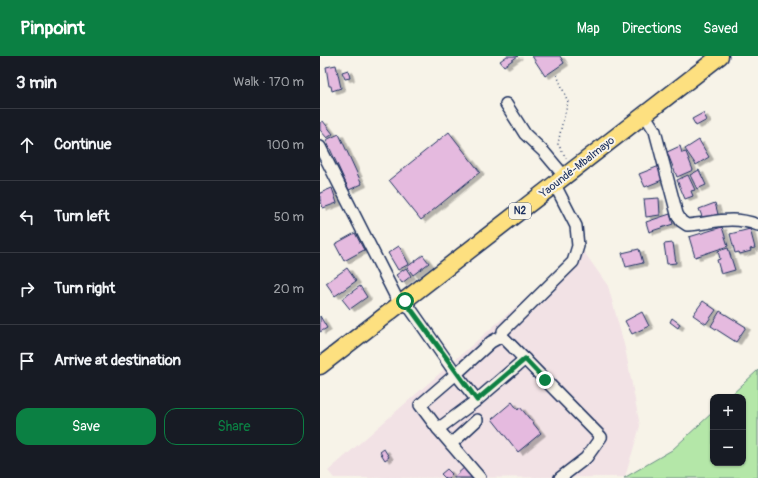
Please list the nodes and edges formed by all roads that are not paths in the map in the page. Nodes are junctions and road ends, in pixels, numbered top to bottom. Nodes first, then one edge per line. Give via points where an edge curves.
1 (720, 56) edge
2 (506, 104) dead end
3 (644, 114) junction
4 (320, 147) edge
5 (564, 177) junction
6 (758, 224) edge
7 (402, 303) junction
8 (503, 331) dead end
9 (525, 359) junction
10 (320, 364) edge
11 (456, 374) junction
12 (477, 400) junction
13 (477, 420) dead end
14 (442, 427) junction
15 (468, 428) junction
16 (451, 444) junction
17 (480, 478) edge
18 (560, 478) edge

1 - 3 highway, Yaoundé-Mbalmayo / N2
2 - 5 street via 525,134
3 - 5 highway, Yaoundé-Mbalmayo / N2
3 - 6 street via 655,131 681,221 687,225 724,219 745,220
4 - 7 street
5 - 7 highway, Yaoundé-Mbalmayo / N2
5 - 8 street via 576,226 578,246 573,262
7 - 10 highway, Yaoundé-Mbalmayo / N2
7 - 11 street
9 - 11 street via 502,336 491,342
9 - 12 street
9 - 18 street via 601,437 586,458
11 - 12 street
11 - 14 street via 420,405
12 - 14 street
13 - 15 street
14 - 15 street
14 - 16 street
15 - 16 street
16 - 17 street

